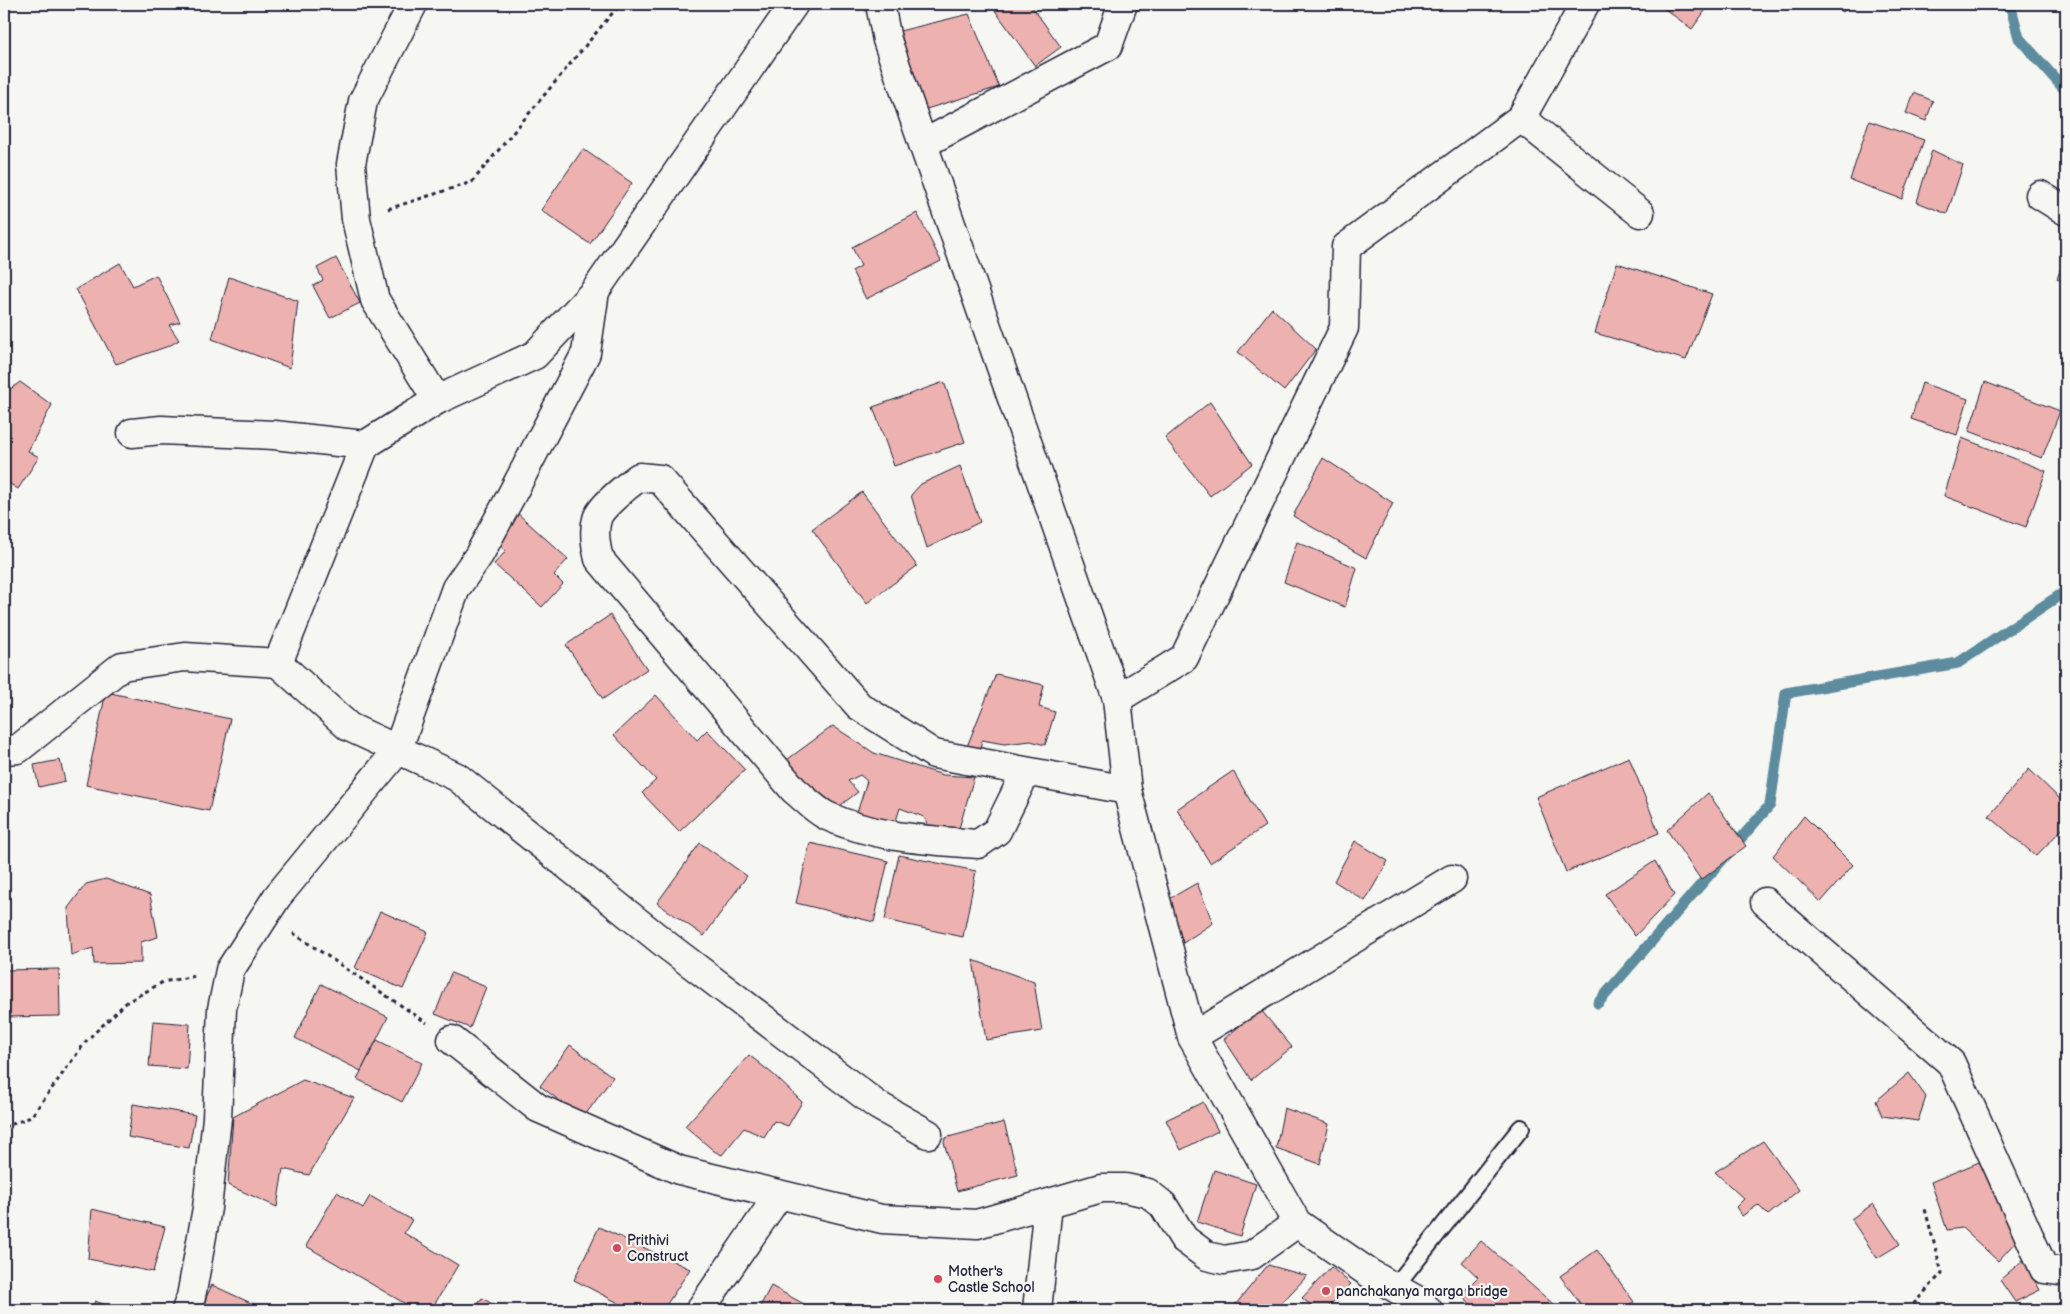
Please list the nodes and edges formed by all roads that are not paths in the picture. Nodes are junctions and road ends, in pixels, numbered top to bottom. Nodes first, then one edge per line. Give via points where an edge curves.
1 (412, 4) edge
2 (794, 4) edge
3 (880, 4) edge
4 (1123, 4) edge
5 (1585, 4) edge
6 (1521, 118) junction
7 (922, 144) junction
8 (2040, 195) dead end
9 (2066, 211) edge
10 (1640, 213) dead end
11 (595, 290) junction
12 (437, 400) junction
13 (132, 433) dead end
14 (365, 445) junction
15 (278, 662) junction
16 (1117, 699) junction
17 (4, 750) edge
18 (397, 751) junction
19 (1026, 772) junction
20 (1127, 790) junction
21 (1452, 879) dead end
22 (1764, 902) dead end
23 (1192, 1038) junction
24 (452, 1040) road end
25 (1521, 1128) dead end
26 (928, 1134) dead end
27 (778, 1196) junction
28 (1048, 1204) junction
29 (1297, 1222) junction
30 (2066, 1272) edge
31 (1395, 1287) junction
32 (186, 1310) edge
33 (700, 1310) edge
34 (1037, 1310) edge
35 (1428, 1310) edge

1 - 12 street via 363,101 351,164 356,219 375,300
2 - 11 street
3 - 7 street via 888,40
4 - 7 street via 1108,46
5 - 6 street
6 - 10 street
6 - 16 street via 1346,247 1344,328 1184,658
7 - 16 street
8 - 9 street
11 - 12 street via 535,355
11 - 18 street via 586,353 479,555 456,588
12 - 14 street
13 - 14 street via 162,430 274,435
14 - 15 street
15 - 17 street via 185,657 122,666 18,749
15 - 18 street via 349,726
16 - 20 street
18 - 26 street via 457,777 669,948 877,1105
18 - 32 street via 277,897 230,970 222,1009 217,1118 207,1208
19 - 19 street via 934,754 859,706 660,479 639,477 623,488 597,518 595,542 599,559 794,790 825,815 896,837 978,844 997,831
19 - 20 street
20 - 23 street
21 - 23 street
22 - 30 street via 1951,1063 2044,1269
23 - 29 street
24 - 27 street via 538,1108 679,1170
25 - 31 lane
27 - 28 street via 882,1219 977,1224
27 - 33 street
28 - 29 street via 1101,1188 1125,1188 1148,1193 1163,1205 1184,1239 1207,1256 1224,1260 1252,1255
28 - 34 street
29 - 31 street via 1369,1273
31 - 35 street

